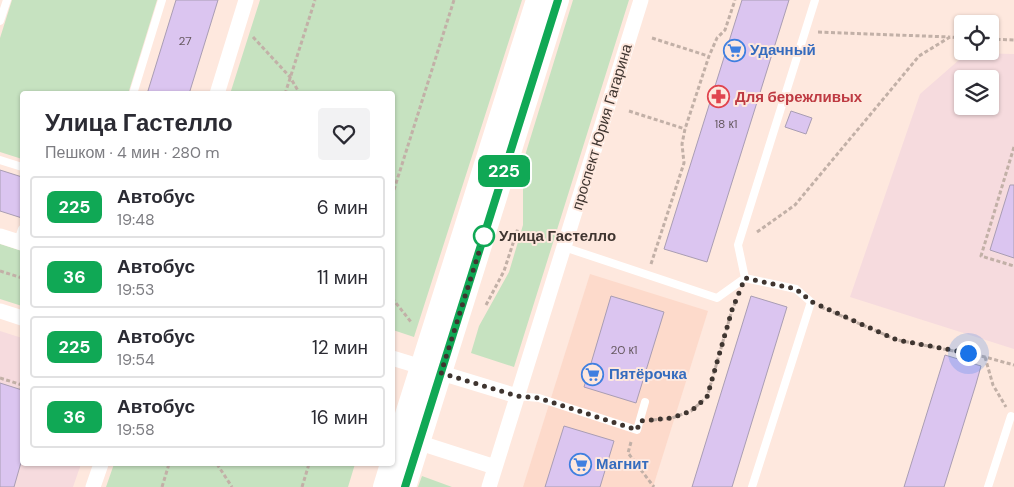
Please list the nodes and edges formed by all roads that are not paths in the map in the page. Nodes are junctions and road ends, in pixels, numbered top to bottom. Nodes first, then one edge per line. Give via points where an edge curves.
1 (7, 0) edge
2 (162, 0) edge
3 (246, 0) edge
4 (536, 0) edge
5 (558, 0) edge
6 (641, 0) edge
7 (816, 0) edge
8 (0, 21) edge
9 (134, 91) edge
10 (218, 91) edge
11 (0, 160) edge
12 (20, 166) edge
13 (0, 236) edge
14 (20, 238) edge
15 (564, 247) junction
16 (745, 278) junction
17 (0, 311) edge
18 (20, 317) edge
19 (395, 359) edge
20 (432, 370) junction
21 (517, 396) junction
22 (645, 402) dead end
23 (1011, 416) road end
24 (404, 438) edge
25 (395, 454) edge
26 (100, 466) edge
27 (390, 466) edge
28 (495, 467) junction
29 (94, 487) edge
30 (384, 487) edge
31 (405, 487) edge
32 (489, 487) edge
33 (752, 487) edge
34 (988, 487) edge

1 - 8 lane
2 - 9 lane
3 - 10 street
4 - 20 main road
5 - 20 main road
6 - 15 street, проспект Юрия Гагарина
7 - 16 lane via 738,245
11 - 12 lane
13 - 14 street
15 - 16 lane via 717,298
15 - 21 street, проспект Юрия Гагарина
16 - 33 lane via 796,289 812,302
17 - 18 street
19 - 20 street
20 - 21 street
20 - 24 main road
21 - 22 lane via 539,398 637,430
21 - 28 street, проспект Юрия Гагарина
23 - 34 lane
24 - 25 main road
24 - 28 street
24 - 31 main road
26 - 29 street
27 - 30 main road
28 - 32 street, проспект Юрия Гагарина

